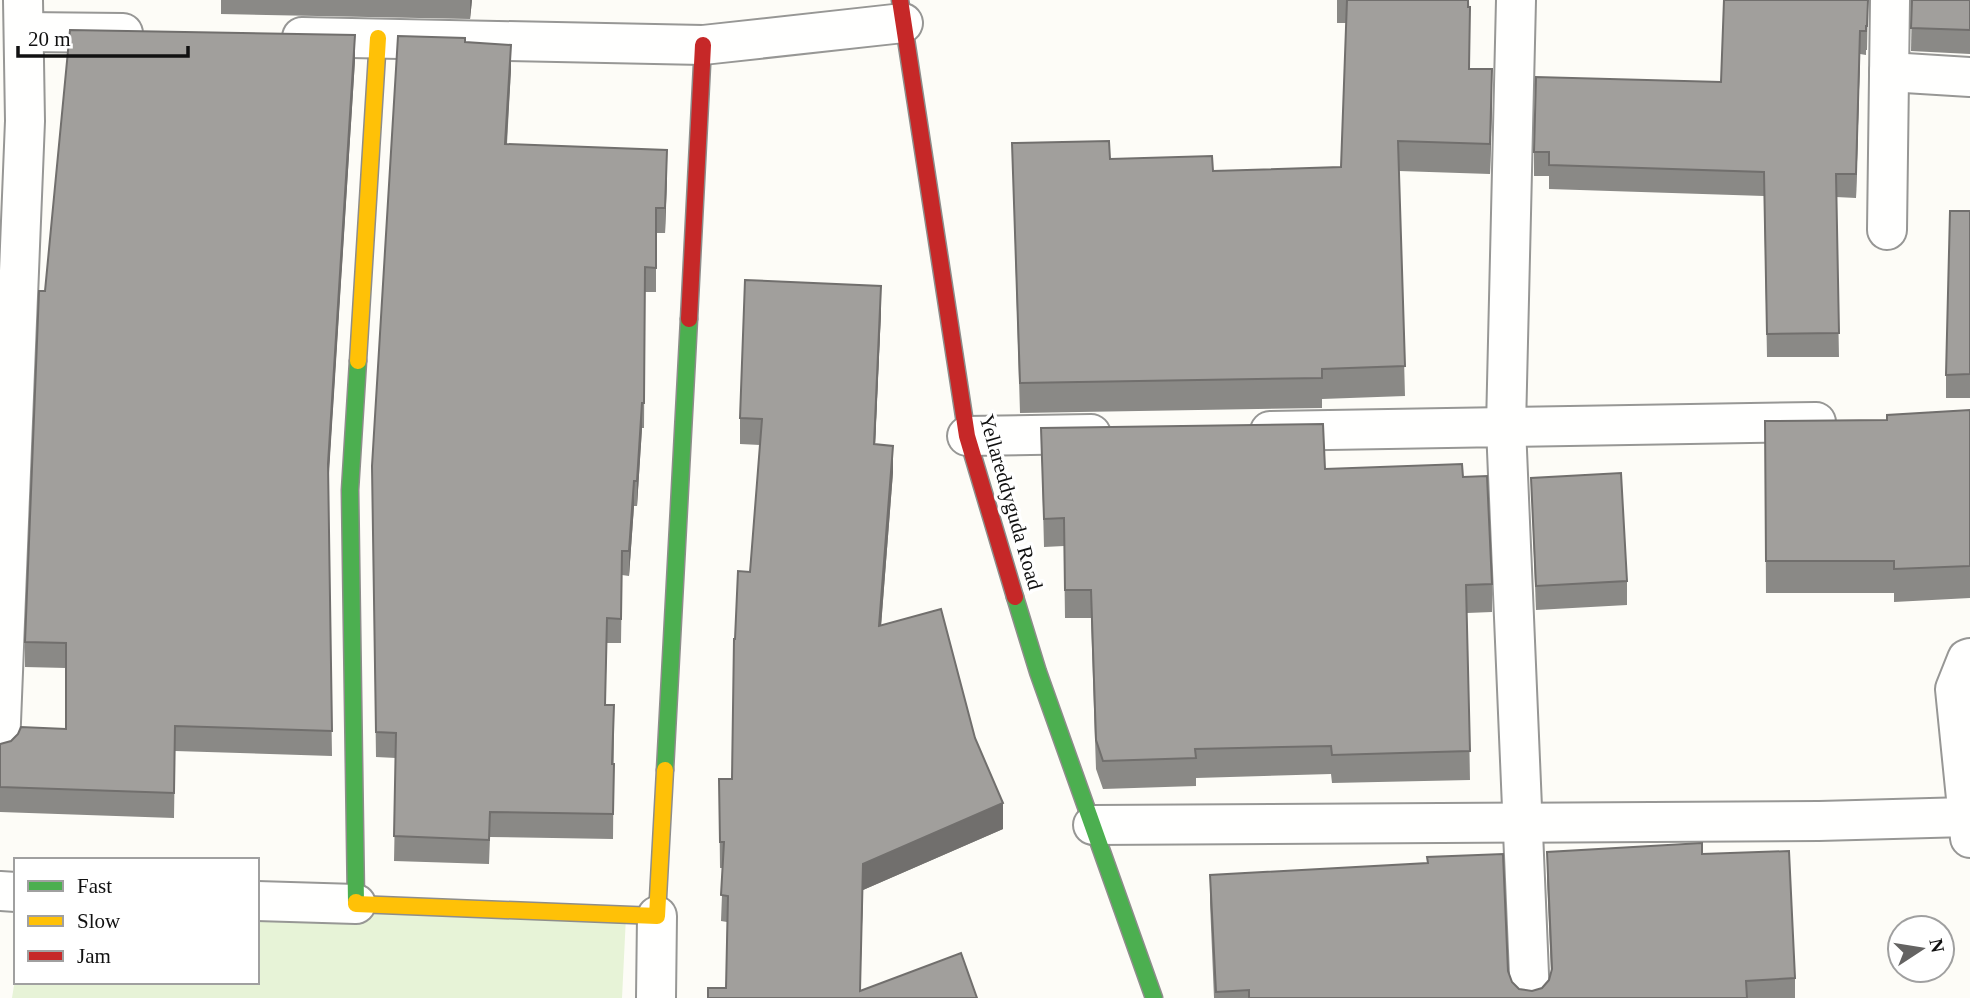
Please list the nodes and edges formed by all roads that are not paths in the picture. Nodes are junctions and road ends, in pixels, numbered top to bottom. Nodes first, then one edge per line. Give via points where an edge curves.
1 (1516, 0) edge
2 (1890, 0) edge
3 (902, 11) edge
4 (24, 16) edge
5 (160, 34) edge
6 (269, 36) edge
7 (379, 38) junction
8 (703, 45) junction
9 (1889, 72) junction
10 (1970, 77) edge
11 (1887, 230) dead end
12 (1847, 422) edge
13 (1506, 427) junction
14 (1230, 431) edge
15 (1119, 433) edge
16 (967, 436) junction
17 (1970, 658) edge
18 (0, 747) edge
19 (1523, 823) junction
20 (1093, 825) junction
21 (1969, 827) edge
22 (259, 901) edge
23 (356, 904) junction
24 (657, 916) junction
25 (656, 998) edge
26 (1154, 998) edge
27 (1530, 998) edge

1 - 13 street
2 - 9 street
3 - 8 street
3 - 16 street, Yellareddyguda Road
4 - 5 street
4 - 18 street via 26,121
6 - 7 street
7 - 8 street
7 - 23 street via 350,490
8 - 24 street
9 - 10 street
9 - 11 street
12 - 13 street
13 - 14 street
13 - 19 street
15 - 16 street
16 - 20 street, Yellareddyguda Road via 1038,672
17 - 21 street via 1955,688
19 - 20 street
19 - 21 street via 1805,821
19 - 27 street
20 - 26 street, Yellareddyguda Road
22 - 23 street
23 - 24 street
24 - 25 street

